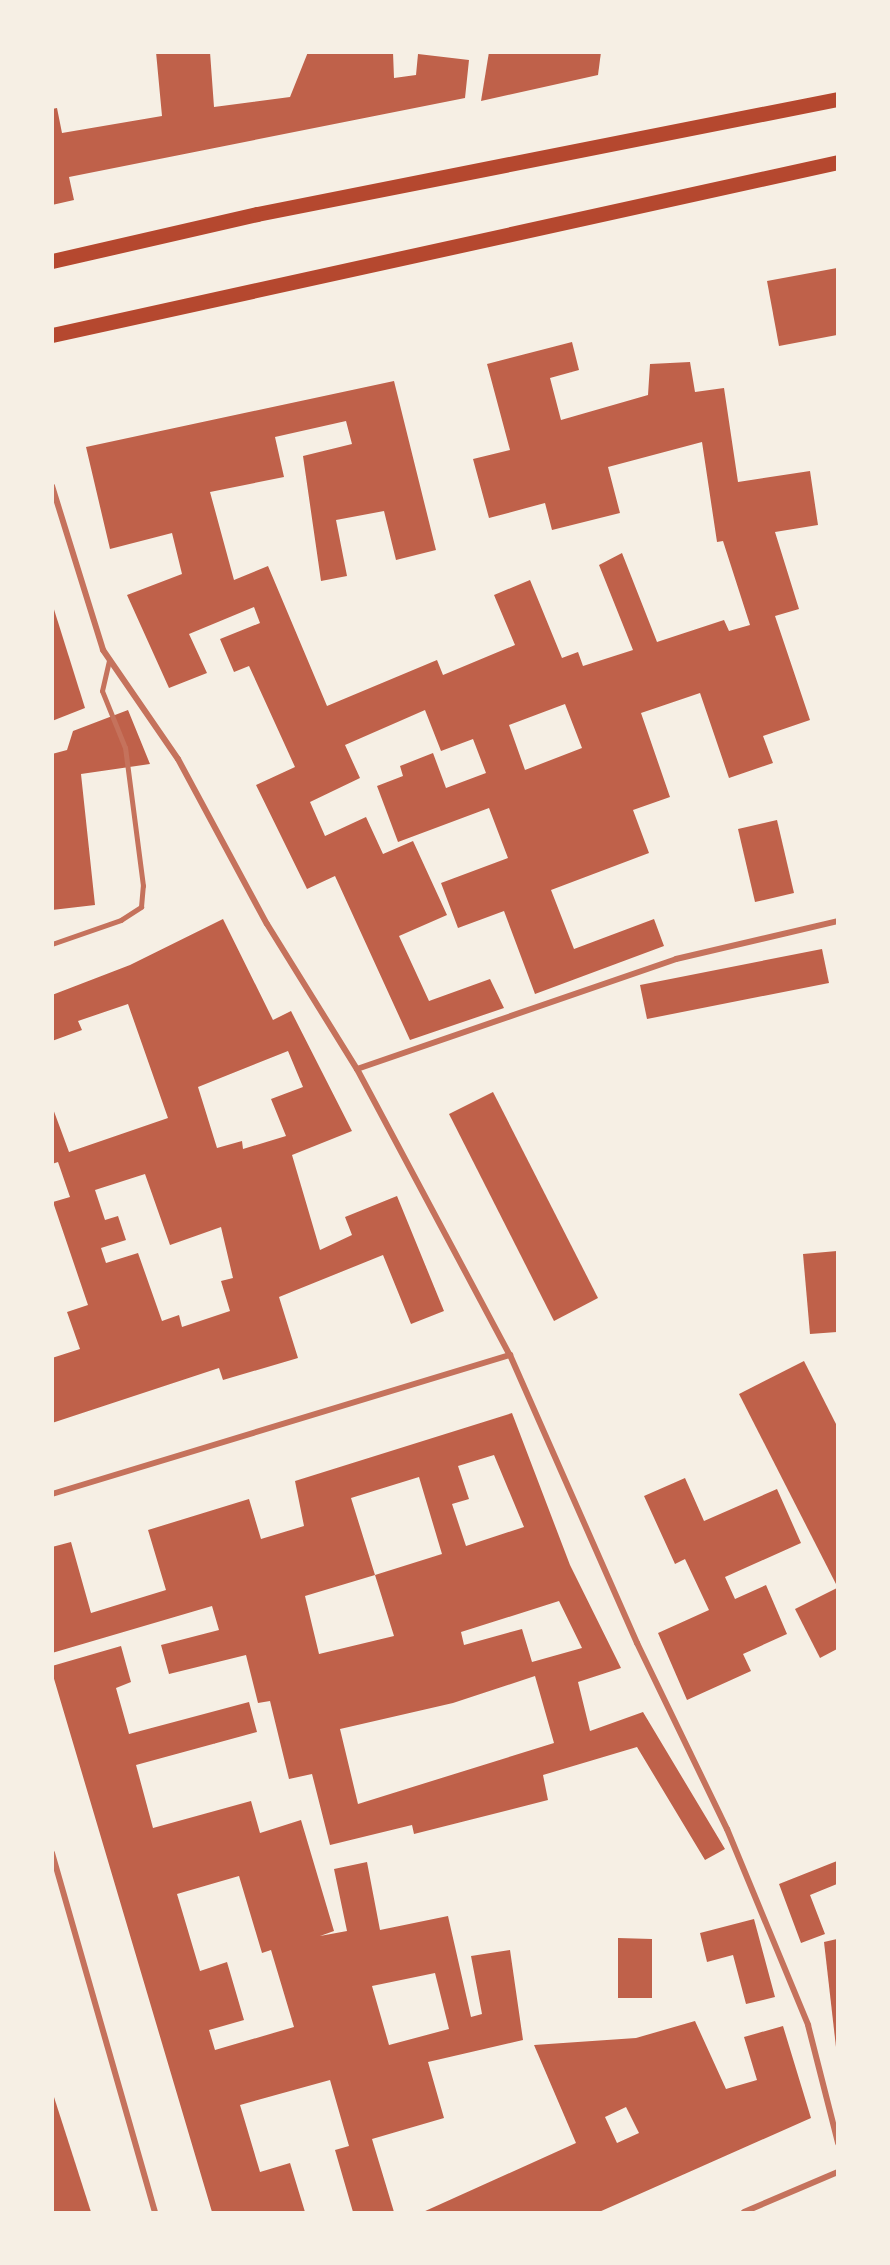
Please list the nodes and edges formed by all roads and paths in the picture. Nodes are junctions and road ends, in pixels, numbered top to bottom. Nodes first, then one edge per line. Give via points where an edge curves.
1 (837, 99) edge
2 (837, 162) edge
3 (52, 261) edge
4 (52, 335) edge
5 (52, 486) edge
6 (110, 660) junction
7 (837, 921) edge
8 (52, 944) edge
9 (357, 1069) junction
10 (510, 1355) junction
11 (52, 1494) edge
12 (52, 1853) edge
13 (837, 2143) edge
14 (837, 2172) edge
15 (155, 2212) edge
16 (744, 2212) edge

1 - 3 main road via 257,214
2 - 4 main road
5 - 6 street via 103,650
6 - 8 lane via 102,691 125,748 143,886 141,906 121,920
6 - 9 street via 178,759 267,924
7 - 9 street via 676,959
9 - 10 street
10 - 11 street
10 - 13 street via 637,1643 732,1840 808,2025
12 - 15 street
14 - 16 street

